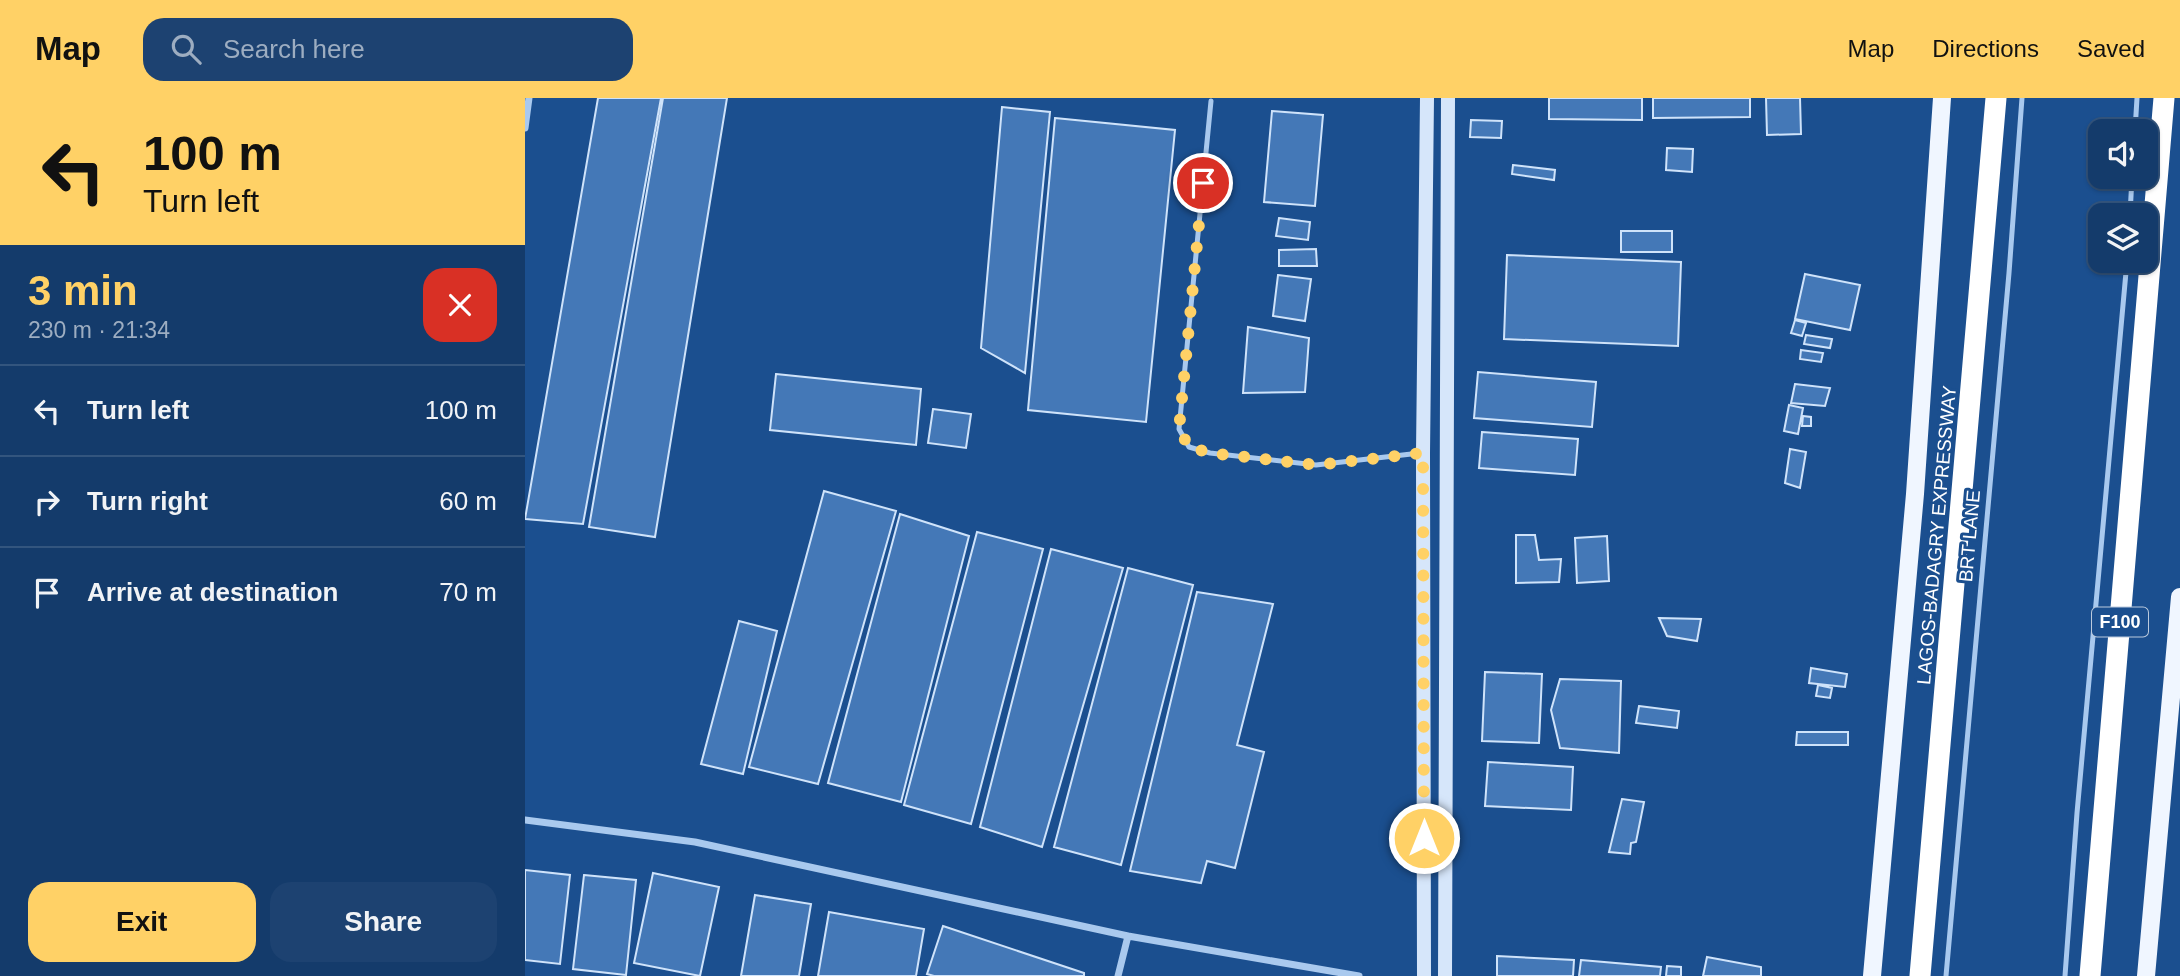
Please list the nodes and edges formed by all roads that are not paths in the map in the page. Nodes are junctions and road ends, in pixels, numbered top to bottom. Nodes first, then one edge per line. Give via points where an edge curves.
1 (529, 98) edge
2 (1427, 98) edge
3 (1448, 98) edge
4 (1942, 98) edge
5 (1996, 98) edge
6 (2022, 98) edge
7 (2137, 98) edge
8 (2164, 98) edge
9 (1211, 101) dead end
10 (2136, 119) edge
11 (525, 128) edge
12 (2126, 273) edge
13 (1423, 453) junction
14 (2180, 597) edge
15 (525, 820) edge
16 (1128, 936) junction
17 (1118, 976) edge
18 (1359, 976) edge
19 (1424, 976) edge
20 (1445, 976) edge
21 (1872, 976) edge
22 (1920, 976) edge
23 (1946, 976) edge
24 (2065, 976) edge
25 (2090, 976) edge
26 (2146, 976) edge

1 - 11 street
2 - 13 main road
3 - 20 main road
4 - 21 main road, LAGOS-BADAGRY EXPRESSWAY via 1915,495
5 - 22 highway, LAGOS-BADAGRY EXPRESSWAY
6 - 23 lane, BRT LANE
7 - 10 lane
8 - 25 highway, F100
9 - 13 lane via 1179,429 1189,447 1317,465
12 - 24 lane
13 - 19 main road
14 - 26 main road
15 - 16 street via 695,842
16 - 17 street
16 - 18 street

